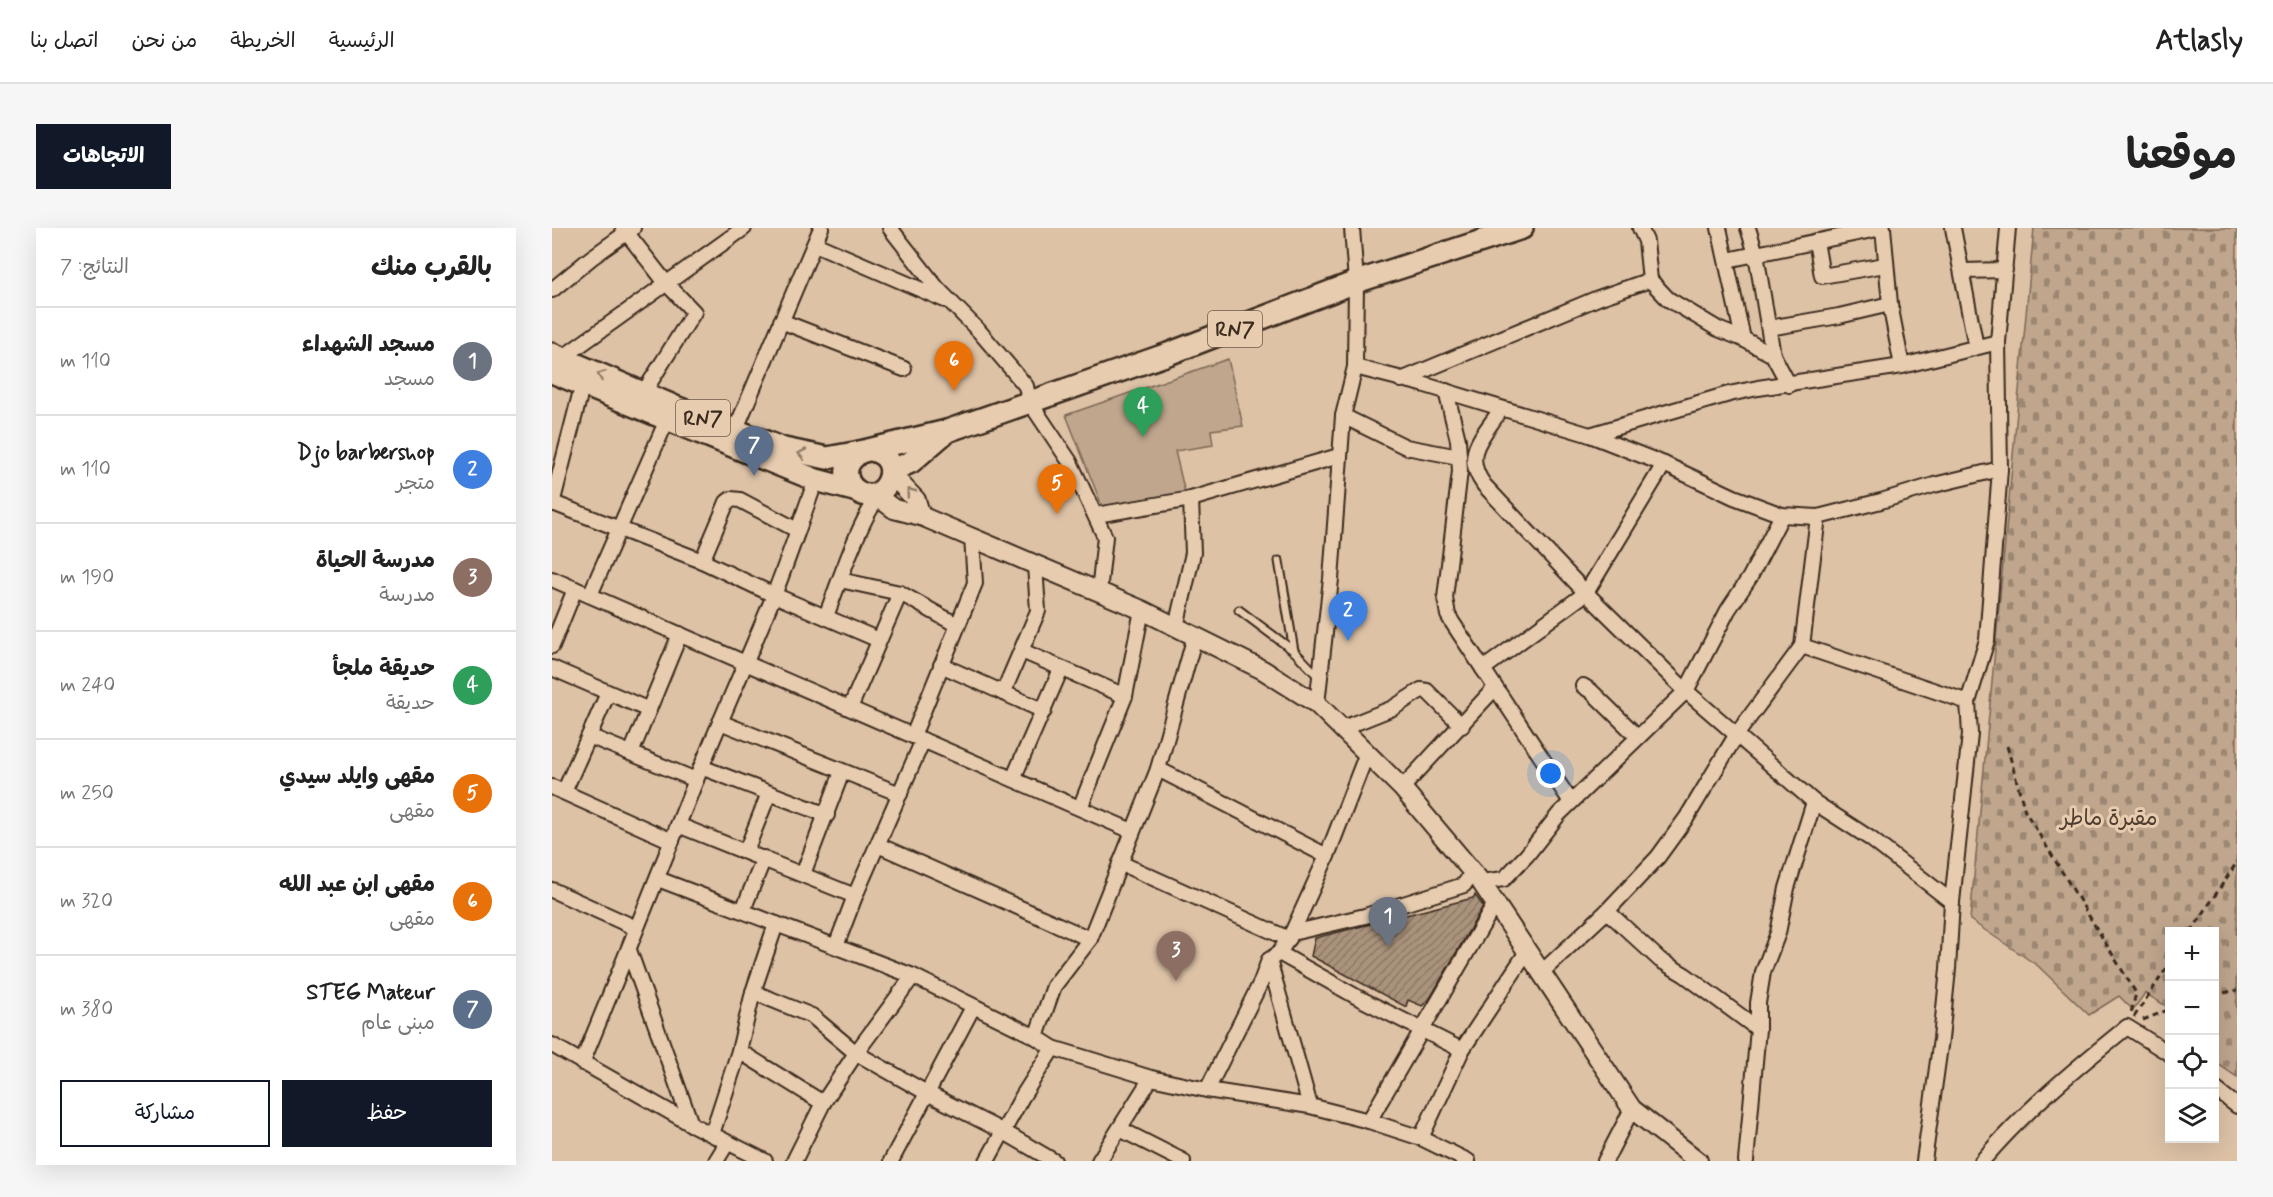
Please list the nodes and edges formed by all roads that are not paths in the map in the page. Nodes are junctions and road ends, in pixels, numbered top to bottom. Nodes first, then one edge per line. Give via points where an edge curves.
1 (744, 228) edge
2 (821, 228) edge
3 (890, 228) edge
4 (1352, 228) edge
5 (1522, 228) edge
6 (1640, 228) edge
7 (1719, 228) edge
8 (1748, 228) edge
9 (1882, 228) edge
10 (1953, 228) edge
11 (2008, 228) edge
12 (628, 230) edge
13 (1485, 234) edge
14 (1816, 241) junction
15 (815, 244) junction
16 (1756, 254) junction
17 (1726, 260) junction
18 (1885, 265) junction
19 (2005, 270) junction
20 (1962, 271) junction
21 (1650, 280) junction
22 (1356, 282) junction
23 (666, 283) junction
24 (552, 290) edge
25 (950, 302) junction
26 (1890, 304) junction
27 (781, 321) junction
28 (1769, 328) junction
29 (1743, 339) junction
30 (1998, 342) junction
31 (1976, 347) junction
32 (1773, 355) junction
33 (555, 361) edge
34 (1902, 366) junction
35 (1354, 367) junction
36 (904, 369) dead end
37 (1401, 380) junction
38 (582, 383) junction
39 (1789, 384) junction
40 (1446, 391) junction
41 (639, 400) junction
42 (1029, 401) junction
43 (1501, 409) junction
44 (670, 413) junction
45 (1343, 416) junction
46 (735, 431) junction
47 (947, 431) junction
48 (1590, 435) junction
49 (865, 451) junction
50 (1339, 456) junction
51 (1459, 464) junction
52 (1664, 464) junction
53 (2000, 469) junction
54 (1475, 470) junction
55 (891, 472) junction
56 (816, 480) junction
57 (854, 490) junction
58 (877, 497) junction
59 (1191, 499) junction
60 (552, 503) edge
61 (1096, 514) junction
62 (1782, 515) junction
63 (921, 516) junction
64 (1818, 517) junction
65 (619, 528) junction
66 (797, 530) junction
67 (972, 538) junction
68 (702, 561) junction
69 (1279, 561) dead end
70 (1035, 565) junction
71 (552, 579) edge
72 (840, 580) junction
73 (575, 589) junction
74 (1099, 592) junction
75 (900, 593) junction
76 (1586, 593) junction
77 (590, 595) junction
78 (774, 595) junction
79 (1142, 610) junction
80 (1239, 610) dead end
81 (826, 616) junction
82 (957, 625) junction
83 (1176, 627) junction
84 (680, 634) junction
85 (1195, 636) junction
86 (879, 640) junction
87 (552, 646) edge
88 (1802, 646) junction
89 (1022, 651) junction
90 (1294, 651) junction
91 (745, 663) junction
92 (940, 665) junction
93 (552, 668) edge
94 (1061, 669) junction
95 (1483, 669) junction
96 (1320, 678) junction
97 (1582, 686) dead end
98 (1495, 688) junction
99 (1686, 691) junction
100 (608, 693) junction
101 (1003, 693) junction
102 (1125, 696) junction
103 (1968, 702) junction
104 (1317, 704) junction
105 (850, 708) junction
106 (649, 710) junction
107 (1044, 711) junction
108 (720, 723) junction
109 (1461, 726) junction
110 (1343, 728) junction
111 (1737, 734) junction
112 (589, 736) junction
113 (1638, 737) junction
114 (918, 738) junction
115 (631, 753) junction
116 (1367, 753) junction
117 (1158, 769) junction
118 (842, 772) junction
119 (699, 773) junction
120 (1013, 779) junction
121 (1402, 788) junction
122 (558, 790) edge
123 (769, 793) junction
124 (900, 794) junction
125 (1571, 802) junction
126 (1814, 802) junction
127 (1080, 808) junction
128 (827, 815) junction
129 (678, 825) junction
130 (1132, 831) junction
131 (672, 841) junction
132 (878, 845) junction
133 (746, 851) junction
134 (1327, 856) junction
135 (764, 858) junction
136 (1120, 863) junction
137 (803, 874) junction
138 (1477, 876) junction
139 (658, 879) junction
140 (552, 890) edge
141 (855, 896) junction
142 (1496, 902) junction
143 (1952, 902) junction
144 (743, 910) junction
145 (1607, 910) junction
146 (776, 924) junction
147 (636, 928) junction
148 (1291, 936) junction
149 (1089, 939) junction
150 (836, 946) junction
151 (629, 950) junction
152 (1528, 950) junction
153 (1274, 956) junction
154 (1542, 971) junction
155 (913, 976) junction
156 (753, 992) junction
157 (974, 1007) junction
158 (1758, 1029) junction
159 (1422, 1030) junction
160 (1036, 1037) junction
161 (552, 1045) edge
162 (1053, 1048) junction
163 (1461, 1050) junction
164 (739, 1051) junction
165 (2165, 1051) edge
166 (856, 1053) junction
167 (582, 1063) junction
168 (1151, 1078) junction
169 (2215, 1089) edge
170 (1207, 1090) junction
171 (927, 1093) junction
172 (824, 1103) junction
173 (1310, 1106) junction
174 (2237, 1106) edge
175 (1632, 1109) junction
176 (1369, 1121) junction
177 (691, 1124) junction
178 (1120, 1129) junction
179 (1004, 1132) junction
180 (712, 1134) junction
181 (1421, 1138) junction
182 (727, 1143) junction
183 (1440, 1148) junction
184 (716, 1161) edge
185 (765, 1161) edge
186 (794, 1161) edge
187 (891, 1161) edge
188 (987, 1161) edge
189 (1054, 1161) edge
190 (1099, 1161) edge
191 (1183, 1161) edge
192 (1434, 1161) edge
193 (1468, 1161) edge
194 (1605, 1161) edge
195 (1698, 1161) edge
196 (1746, 1161) edge
197 (1924, 1161) edge
198 (1982, 1161) edge

1 - 23 street
2 - 15 street
3 - 25 street
4 - 22 street
5 - 13 main road, RN7
6 - 21 street via 1646,242
7 - 17 street
8 - 16 street
9 - 14 street
9 - 18 street
10 - 20 street
11 - 19 street
12 - 23 street
12 - 24 street
13 - 22 main road, RN7
14 - 16 street
14 - 18 street via 1822,276
15 - 25 street
15 - 27 street
16 - 17 street
16 - 28 street
17 - 29 street
18 - 26 street
19 - 20 street
19 - 30 street
20 - 31 street
21 - 29 street via 1668,299 1694,316
21 - 37 street
22 - 35 street
22 - 42 main road, RN7 via 1168,354
23 - 33 street
23 - 41 street via 694,312
25 - 42 street via 1009,365 1026,387
26 - 28 street
26 - 34 street
27 - 36 street
27 - 46 street
28 - 32 street
29 - 32 street
30 - 31 street
30 - 53 street
31 - 34 street
32 - 39 street
33 - 38 main road, RN7
41 -> 33 main road, RN7
34 - 39 street
35 - 37 street
35 - 45 street
37 - 40 street
38 - 41 main road, RN7
38 - 60 street
39 - 48 street via 1729,394
40 - 43 street
40 - 51 street
41 - 44 main road, RN7
42 - 47 main road, RN7
42 - 61 street via 1070,462
43 - 48 street
43 - 54 street via 1474,451
44 - 46 main road, RN7
44 - 56 main road, RN7
44 - 65 street
45 - 50 street
45 - 51 street via 1406,447
49 -> 46 main road, RN7 via 827,458 807,455
47 - 49 main road, RN7
47 - 55 main road, RN7 via 911,462
48 - 52 street
49 - 55 main road via 877,452 887,459
49 - 57 main road via 848,465 846,474
50 - 59 street
50 - 96 street
51 - 54 street
51 - 95 street via 1445,602 1448,615
52 - 62 street
52 - 76 street
53 - 64 street
53 - 103 street via 1987,640
54 - 76 street via 1484,485
55 - 58 main road, RN7 via 886,488
63 -> 55 main road via 916,500
56 - 57 main road, RN7
56 - 66 street
57 - 58 main road, RN7
58 - 63 main road via 894,509
58 - 72 street
59 - 61 street
59 - 83 street via 1193,553
60 - 65 street
61 - 74 street via 1106,537
62 - 64 street
62 - 99 street
63 - 67 main road
64 - 88 street
65 - 68 street
65 - 77 street
66 - 68 street via 731,499
66 - 78 street
67 - 70 main road
67 - 82 street via 975,583
68 - 78 street
69 - 90 lane
70 - 74 main road
70 - 89 street via 1038,611
71 - 73 street
72 - 75 street
72 - 81 street
73 - 77 street
73 - 87 street
74 - 79 main road
75 - 82 street
75 - 86 street
76 - 95 street
76 - 99 street
77 - 84 street
78 - 81 street
78 - 91 street
79 - 83 main road
79 - 102 street
80 - 90 lane
81 - 86 street
82 - 92 street
83 - 85 main road
84 - 91 street
84 - 106 street
85 - 104 main road via 1263,670
85 - 117 street
86 - 105 street
88 - 103 street
88 - 111 street
89 - 94 street
89 - 101 street
90 - 96 lane
91 - 105 street
91 - 108 street
92 - 101 street
92 - 114 street
93 - 100 street
94 - 102 street
94 - 107 street
95 - 98 street
96 - 104 street
97 - 113 street
98 - 109 street
98 - 125 street
99 - 111 street
99 - 113 street
100 - 106 street
100 - 112 street
101 - 107 street
102 - 127 street
103 - 143 street via 1970,734
104 - 110 main road
105 - 114 street
106 - 115 street
107 - 120 street
108 - 118 street
108 - 119 street
109 - 110 street via 1427,691 1421,690 1385,712
109 - 121 street
110 - 116 main road
111 - 126 street
111 - 145 street via 1658,857
112 - 115 street
112 - 122 street
113 - 125 street
114 - 120 street
114 - 124 street
115 - 119 street
116 - 121 main road
116 - 134 street
117 - 130 street
117 - 134 street
118 - 124 street
118 - 128 street
119 - 123 street
119 - 129 street
120 - 127 street
121 - 138 main road
122 - 131 street
123 - 128 street
123 - 133 street
124 - 132 street
125 - 138 street via 1504,879
126 - 143 street via 1871,839
126 - 158 street via 1787,888 1778,933 1763,972
127 - 130 street
128 - 137 street
129 - 131 street
129 - 133 street
130 - 136 street
131 - 139 street
132 - 141 street
132 - 149 street
133 - 135 street
134 - 148 street
135 - 137 street
135 - 144 street
136 - 148 street
136 - 149 street
137 - 141 street
138 - 142 main road
138 - 148 street via 1464,885
139 - 144 street
139 - 147 street
140 - 147 street
141 - 150 street
142 - 152 main road
142 - 159 street
143 - 197 street via 1941,1039
144 - 146 street
145 - 154 street
145 - 158 street via 1660,960
146 - 150 street
146 - 156 street
147 - 151 street
148 - 153 street
149 - 160 street via 1054,987
150 - 155 street
151 - 167 street
151 - 177 street
152 - 154 main road
152 - 163 street
153 - 159 street
153 - 170 street
153 - 173 street
154 - 175 main road
155 - 157 street
155 - 166 street
156 - 164 street
156 - 166 street via 812,1016
157 - 160 street
157 - 171 street
158 - 196 street
159 - 163 street
159 - 176 street
160 - 162 street
161 - 167 street
162 - 168 street
162 - 179 street
163 - 181 street
164 - 172 street
164 - 180 street
165 - 198 street via 2127,1027 2078,1066 2006,1133
166 - 171 street
166 - 172 street
167 - 177 street
168 - 170 street
168 - 178 street
169 - 174 street
170 - 173 street
171 - 179 street
171 - 187 street
172 - 186 street
173 - 176 street
175 - 194 street
175 - 195 main road
176 - 181 street
177 - 180 street
178 - 190 street
178 - 191 street
179 - 188 street
179 - 189 street
180 - 182 street
181 - 183 street
182 - 184 street
182 - 185 street
183 - 192 street
183 - 193 street

